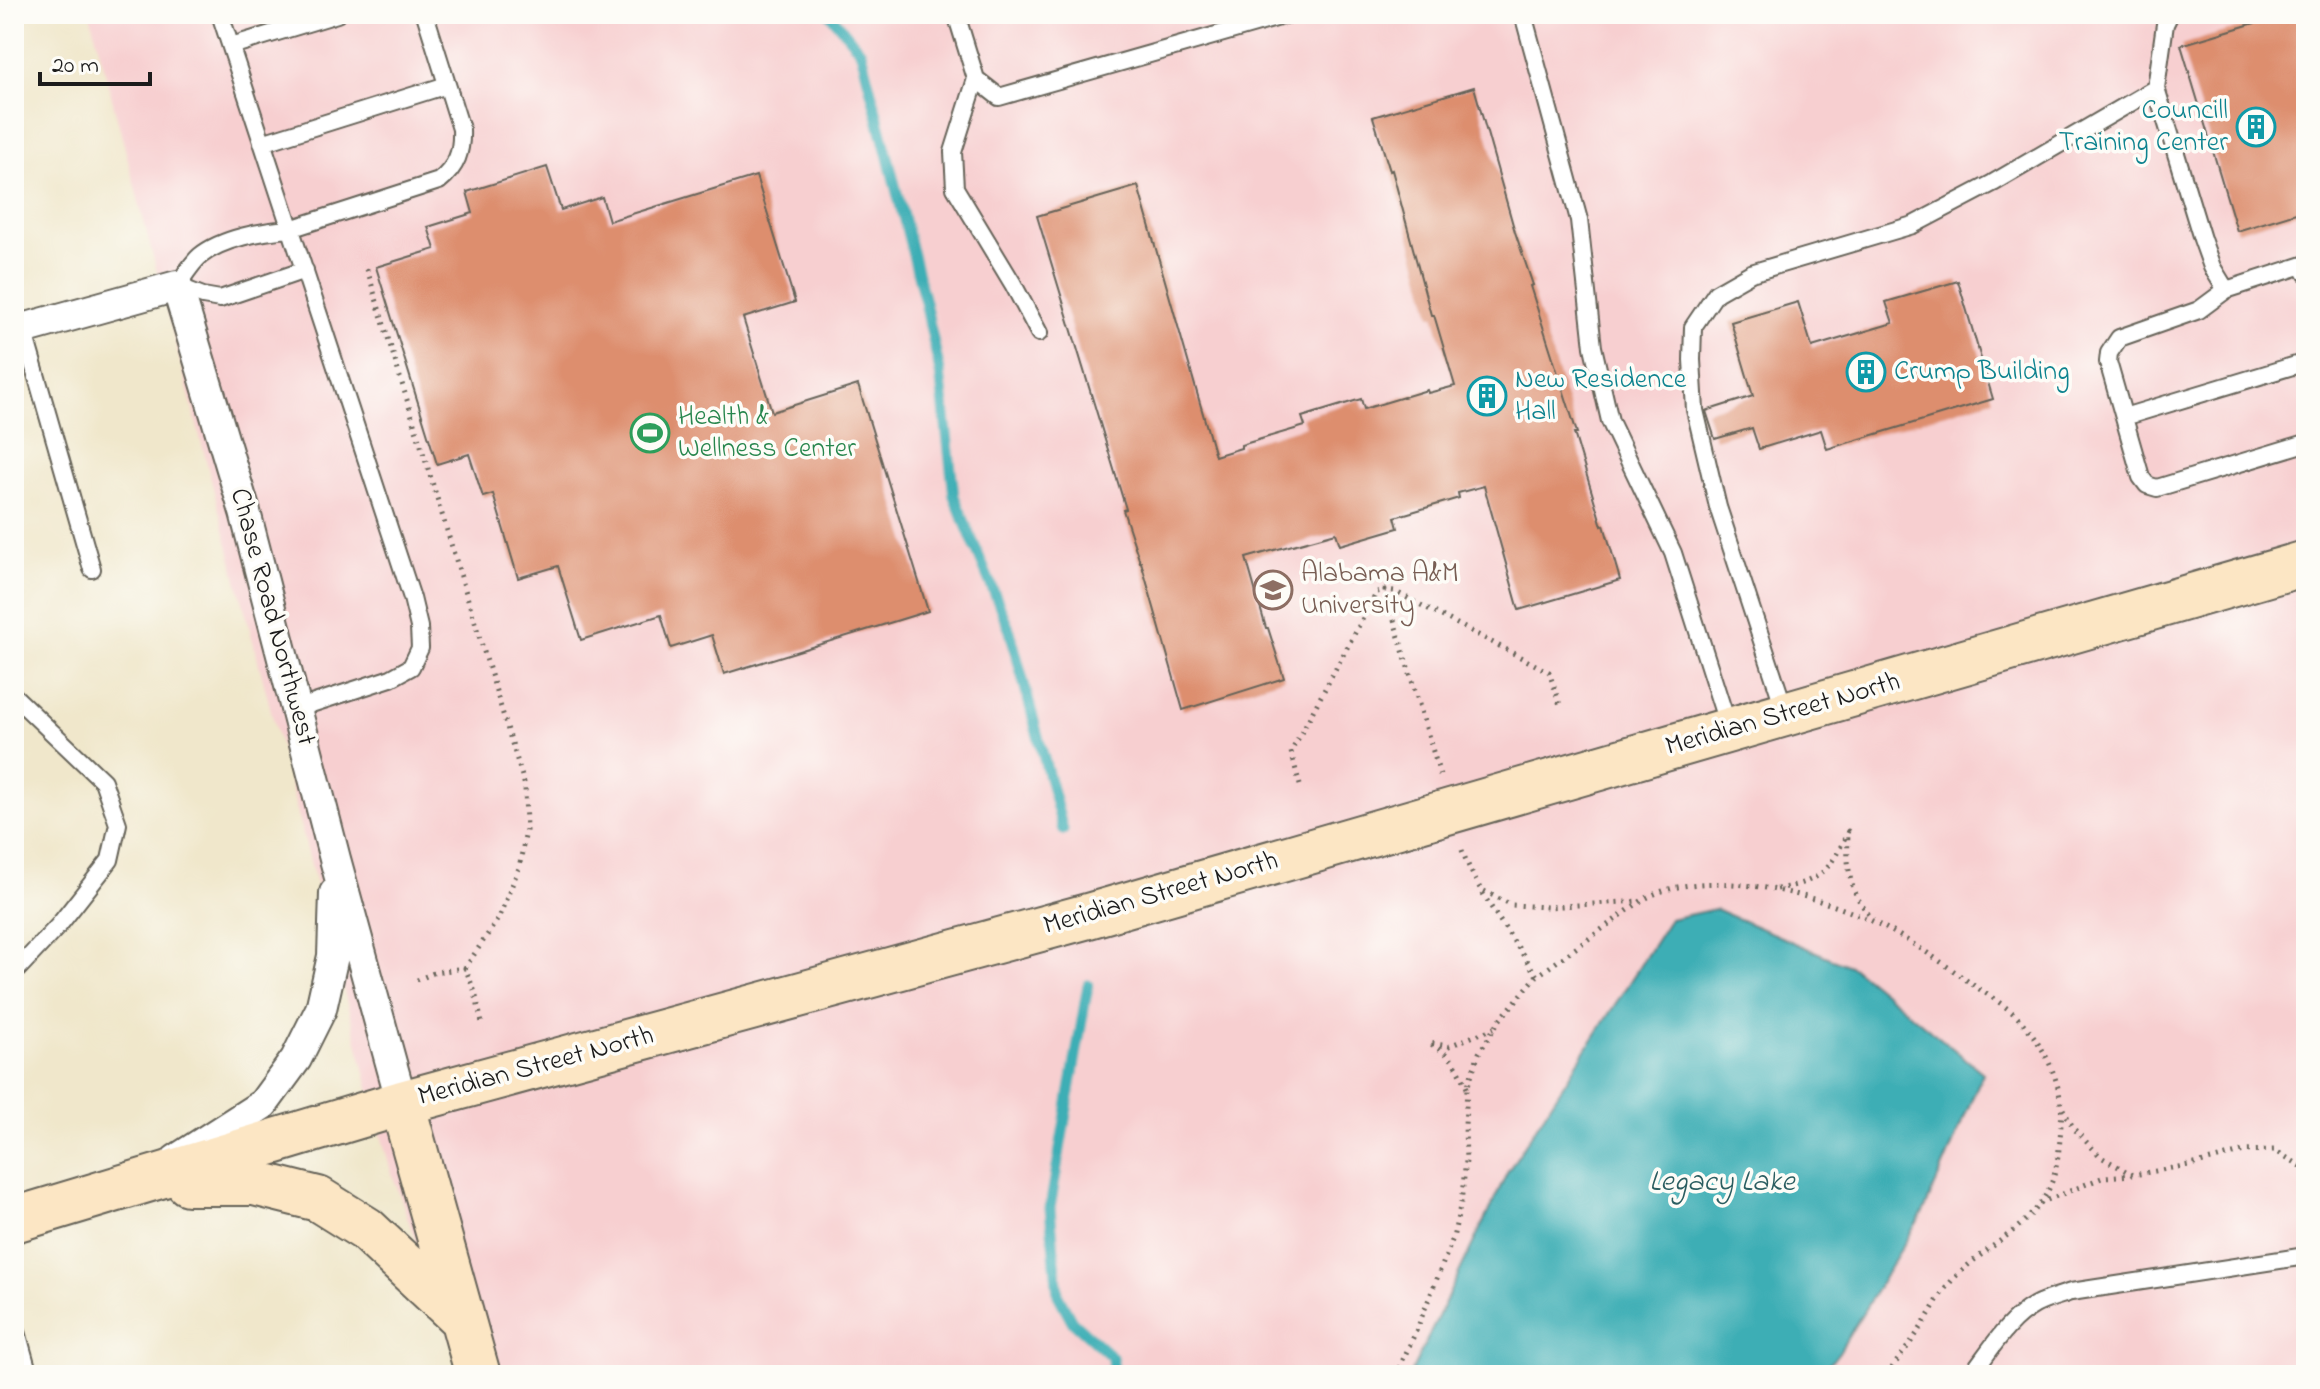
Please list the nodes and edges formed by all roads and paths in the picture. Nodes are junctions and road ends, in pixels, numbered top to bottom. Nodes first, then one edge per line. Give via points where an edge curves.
1 (220, 14) edge
2 (337, 14) edge
3 (425, 14) edge
4 (956, 14) edge
5 (1290, 14) edge
6 (1523, 14) edge
7 (2170, 14) edge
8 (231, 46) junction
9 (976, 79) junction
10 (447, 85) junction
11 (2156, 88) junction
12 (262, 143) junction
13 (290, 229) junction
14 (367, 269) dead end
15 (305, 270) junction
16 (2306, 273) edge
17 (177, 286) junction
18 (2226, 290) junction
19 (17, 333) edge
20 (1039, 333) dead end
21 (2306, 362) edge
22 (2124, 417) junction
23 (2306, 443) edge
24 (2306, 563) edge
25 (92, 569) dead end
26 (1385, 590) junction
27 (14, 696) edge
28 (1561, 708) dead end
29 (296, 709) junction
30 (1786, 714) junction
31 (1730, 730) junction
32 (1300, 785) dead end
33 (1451, 811) junction
34 (335, 859) junction
35 (1773, 890) junction
36 (1483, 891) junction
37 (1641, 901) junction
38 (1876, 923) junction
39 (465, 968) junction
40 (14, 973) edge
41 (1537, 976) junction
42 (417, 980) dead end
43 (482, 1023) dead end
44 (1494, 1028) junction
45 (1467, 1088) junction
46 (402, 1103) junction
47 (2061, 1104) junction
48 (2306, 1169) edge
49 (2133, 1175) junction
50 (142, 1182) junction
51 (2039, 1203) junction
52 (14, 1220) edge
53 (2306, 1256) edge
54 (460, 1317) junction
55 (14, 1321) edge
56 (2306, 1374) edge
57 (29, 1375) edge
58 (478, 1375) edge
59 (1396, 1375) edge
60 (1887, 1375) edge
61 (1971, 1375) edge
62 (2299, 1375) edge

1 - 8 lane
2 - 8 lane
3 - 10 lane
4 - 9 lane
5 - 9 lane via 999,97
6 - 31 lane via 1579,220 1593,347 1610,421 1673,553
7 - 11 lane
8 - 12 lane
9 - 20 lane via 953,152 955,188
10 - 12 lane
10 - 13 lane via 462,145 449,173 439,181
11 - 18 lane via 2202,239
11 - 30 lane via 1913,225 1751,273 1716,293 1693,327 1695,410 1701,437 1718,507
12 - 13 lane
13 - 15 lane
13 - 17 lane via 267,230 214,246
14 - 39 path via 525,786 526,831 519,868 498,919
15 - 17 lane via 220,299
15 - 29 lane via 412,598 420,648 411,667 391,678
16 - 18 lane via 2303,265
17 - 19 street
17 - 29 street, Chase Road Northwest via 245,512
18 - 22 lane via 2199,310 2119,338 2108,362
19 - 25 lane
21 - 22 lane
22 - 23 lane via 2141,477 2157,488
24 - 30 street, Meridian Street North
26 - 28 path via 1549,672
26 - 32 path via 1370,604 1291,752
26 - 33 path
27 - 40 lane via 103,781 118,824 110,860
29 - 34 street, Chase Road Northwest
30 - 31 street, Meridian Street North
31 - 33 street, Meridian Street North
33 - 36 path via 1467,863
33 - 46 street, Meridian Street North
34 - 46 street, Chase Road Northwest
34 - 50 street via 333,956 321,1009 296,1059 263,1104
35 - 37 path via 1723,882 1656,891
35 - 38 path
35 - 38 path via 1821,875 1848,831 1847,864 1854,893
36 - 37 path via 1512,905
36 - 41 path
37 - 41 path
38 - 47 path via 2020,1020 2043,1052
39 - 42 path
39 - 43 path
41 - 44 path
44 - 45 path
44 - 45 path via 1449,1046 1429,1043 1458,1065
45 - 59 path via 1466,1161 1453,1238
46 - 50 street, Meridian Street North
46 - 54 street
47 - 49 path via 2074,1129 2101,1157
47 - 51 path via 2051,1184
48 - 49 path via 2274,1150 2244,1151
49 - 51 path via 2104,1177
50 - 52 street, Meridian Street North
50 - 54 street via 254,1183 318,1199 366,1229
51 - 60 path via 1949,1284
53 - 61 lane via 2071,1292 2036,1304 2009,1325
54 - 58 street
55 - 57 lane
56 - 62 lane

